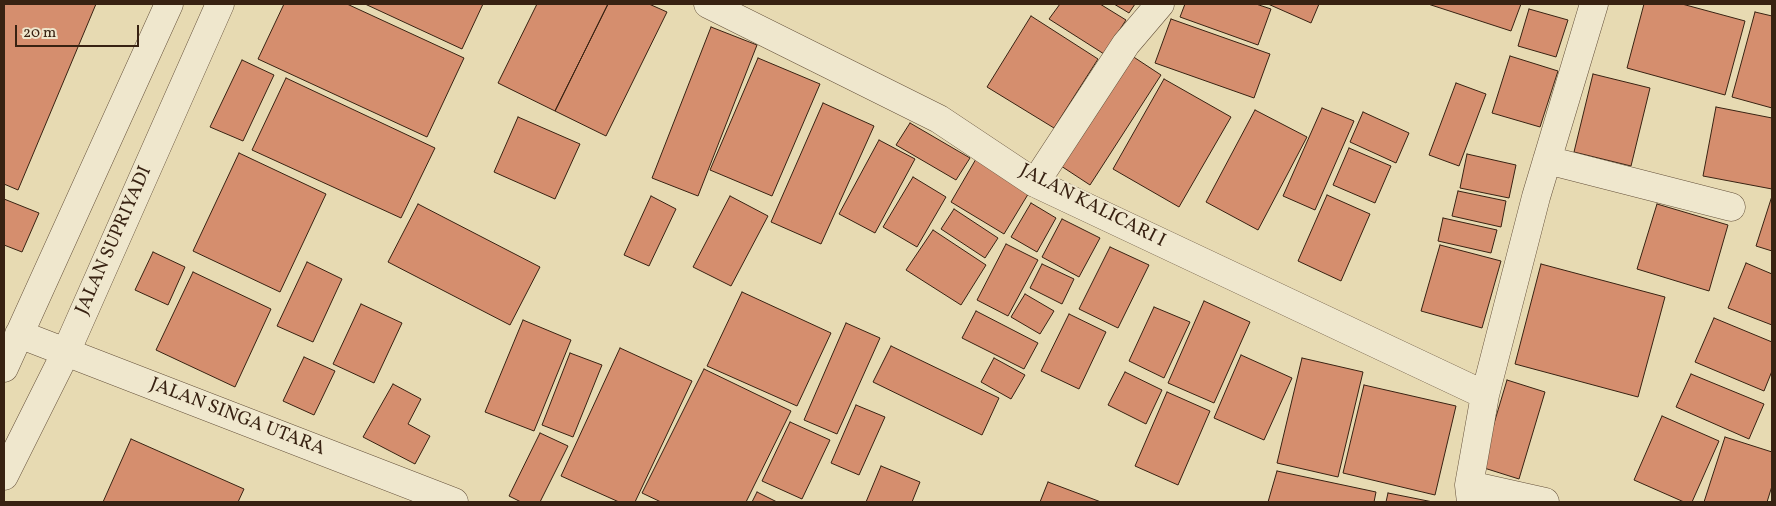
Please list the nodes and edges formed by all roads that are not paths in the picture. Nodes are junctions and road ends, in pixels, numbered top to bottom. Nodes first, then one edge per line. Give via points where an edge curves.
1 (169, 4) edge
2 (220, 4) edge
3 (708, 4) edge
4 (1160, 4) edge
5 (1594, 4) edge
6 (1547, 160) junction
7 (1035, 183) junction
8 (1732, 206) dead end
9 (19, 334) junction
10 (66, 352) junction
11 (4, 368) edge
12 (1485, 395) junction
13 (4, 476) edge
14 (1470, 494) edge
15 (454, 502) edge
16 (1544, 502) edge

1 - 9 street
2 - 10 street, JALAN SUPRIYADI
3 - 7 street, JALAN KALICARI I via 939,119
4 - 7 street via 1126,44
5 - 6 street
6 - 8 street
6 - 12 street
7 - 12 street, JALAN KALICARI I
9 - 10 street, JALAN SINGA UTARA
9 - 11 street
10 - 13 street, JALAN SUPRIYADI
10 - 15 street, JALAN SINGA UTARA
12 - 14 street
14 - 16 street

